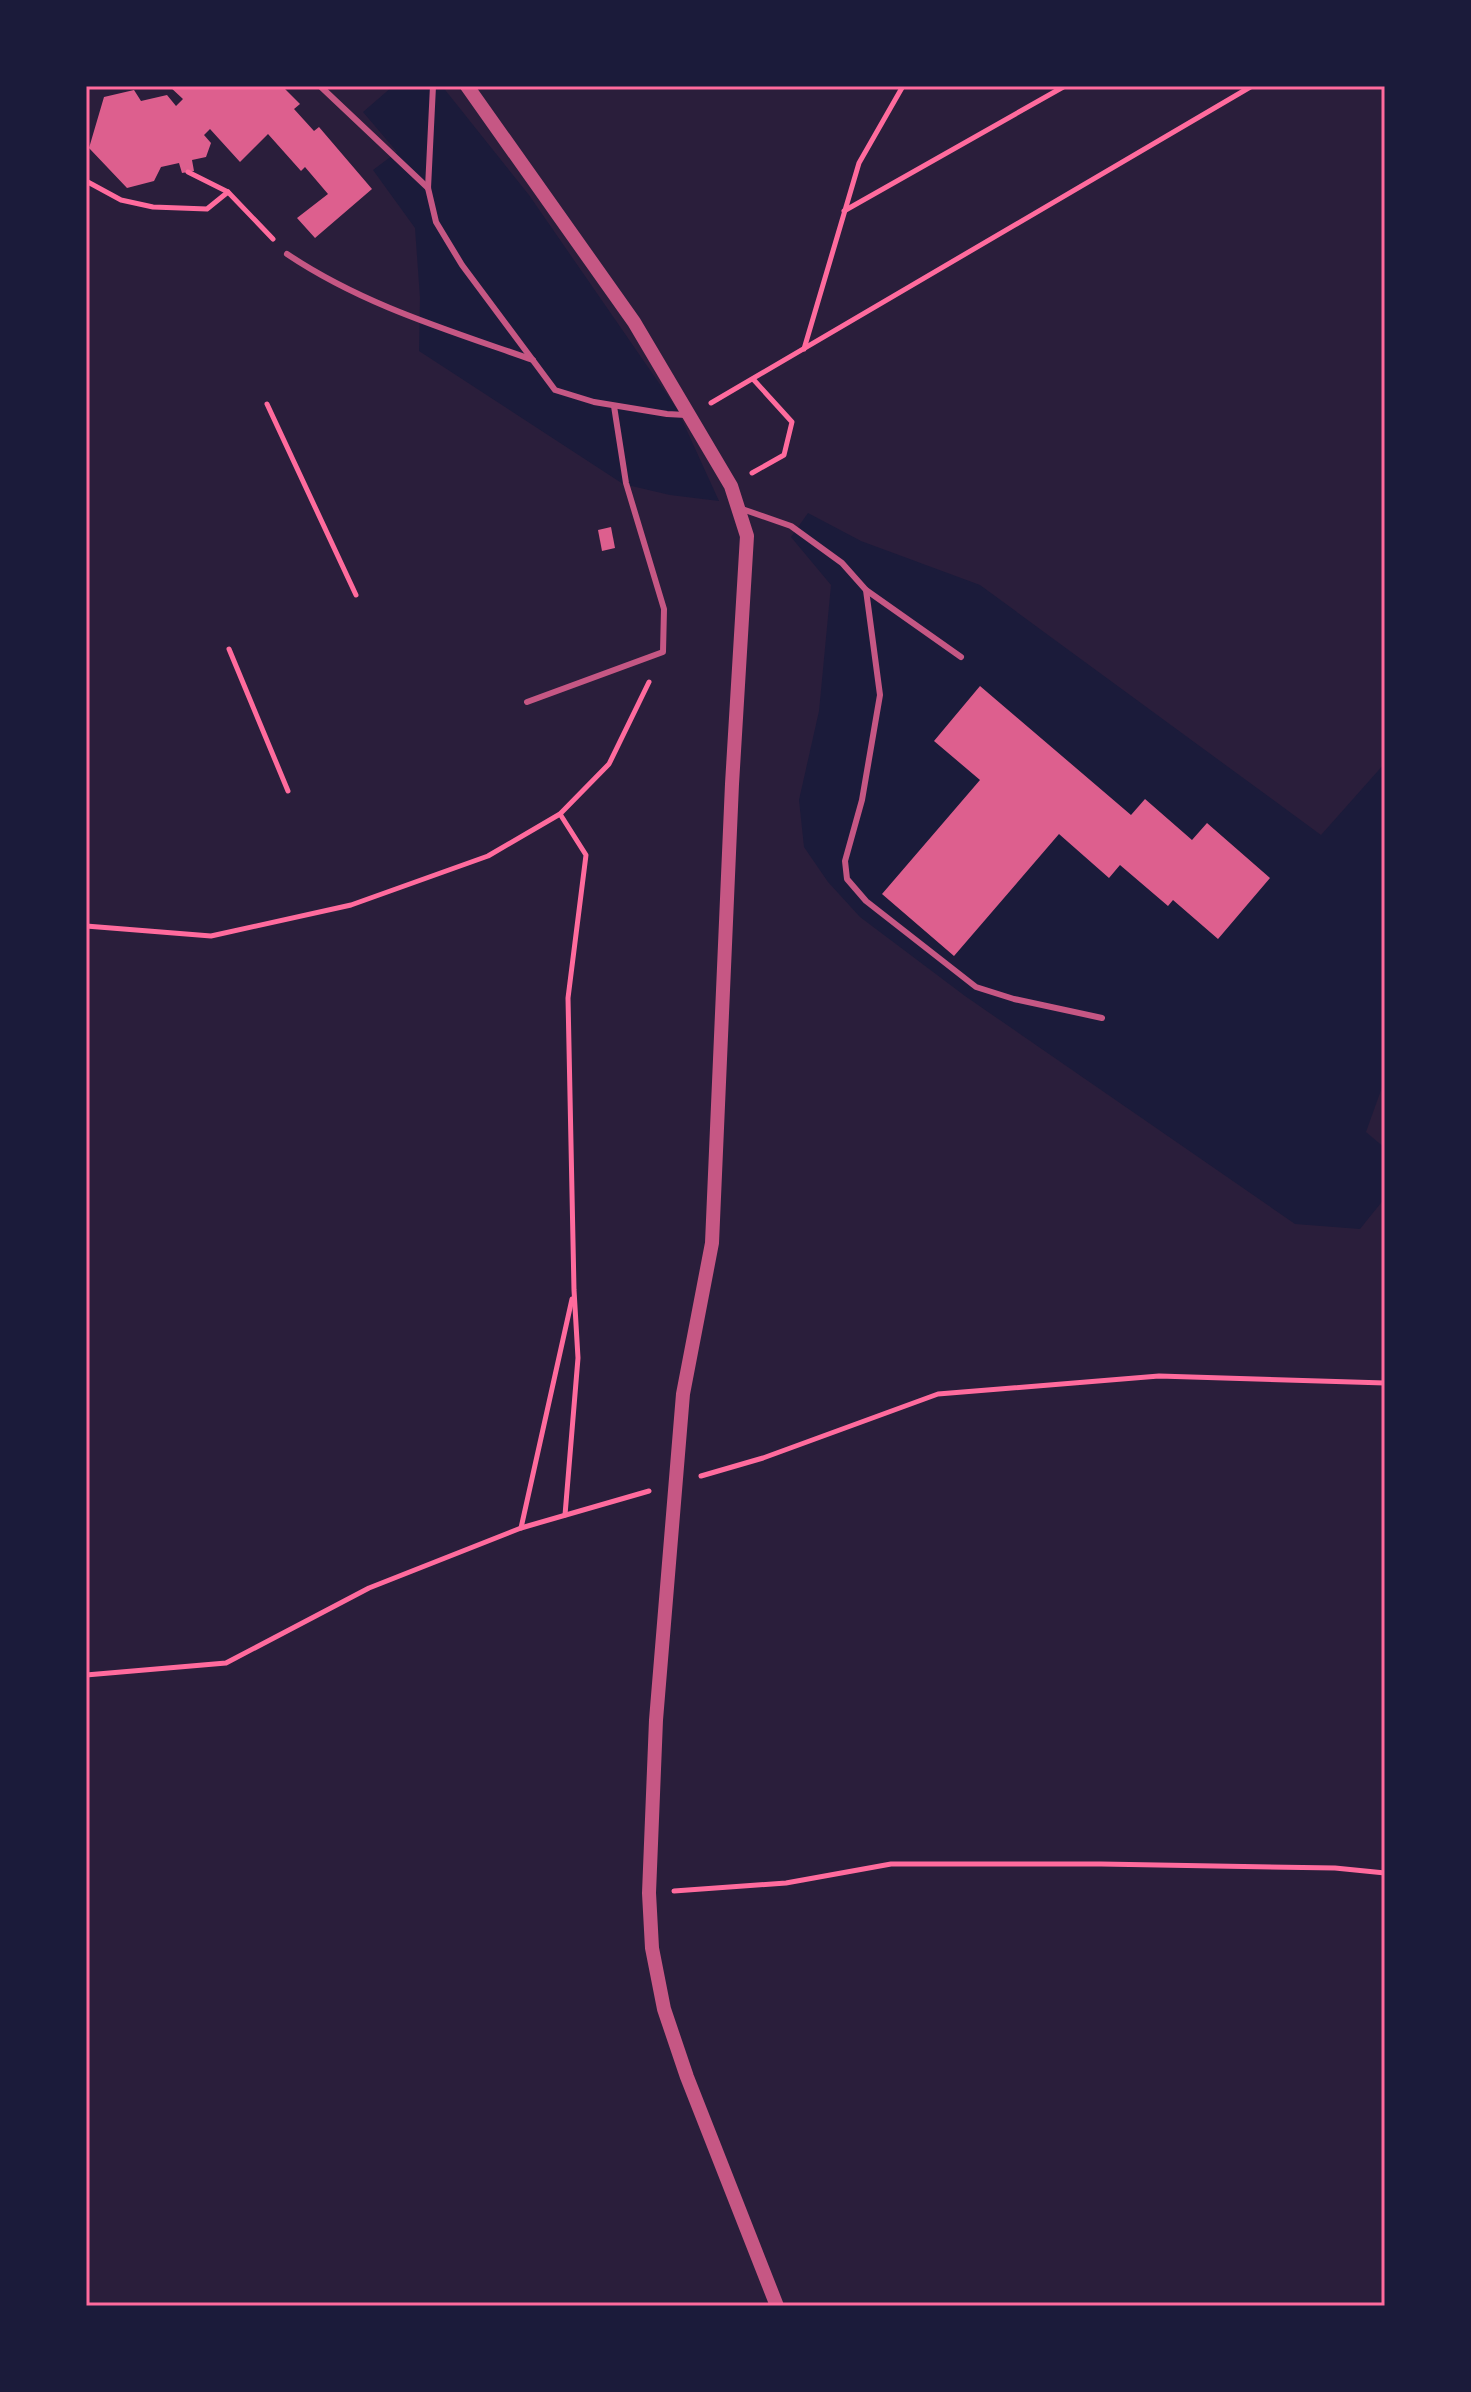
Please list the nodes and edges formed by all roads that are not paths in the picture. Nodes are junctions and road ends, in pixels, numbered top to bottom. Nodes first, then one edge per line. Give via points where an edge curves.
1 (320, 86) edge
2 (433, 86) edge
3 (467, 86) edge
4 (428, 188) junction
5 (287, 254) road end
6 (533, 360) junction
7 (614, 406) junction
8 (689, 415) junction
9 (738, 507) junction
10 (866, 590) junction
11 (961, 657) dead end
12 (527, 702) dead end
13 (1102, 1018) dead end
14 (777, 2306) edge

1 - 4 lane
2 - 4 lane
3 - 8 street via 634,322
4 - 6 lane via 436,222 462,265
5 - 6 lane via 377,305
6 - 7 lane via 555,390
7 - 8 lane
7 - 12 lane via 626,483 664,609 663,652
8 - 9 street
9 - 10 lane via 791,526 842,563
9 - 14 street via 747,536 712,1243 683,1394 656,1720 649,1893 652,1948 664,2009
10 - 11 lane
10 - 13 lane via 880,695 862,800 845,861 847,879 866,901 976,987

